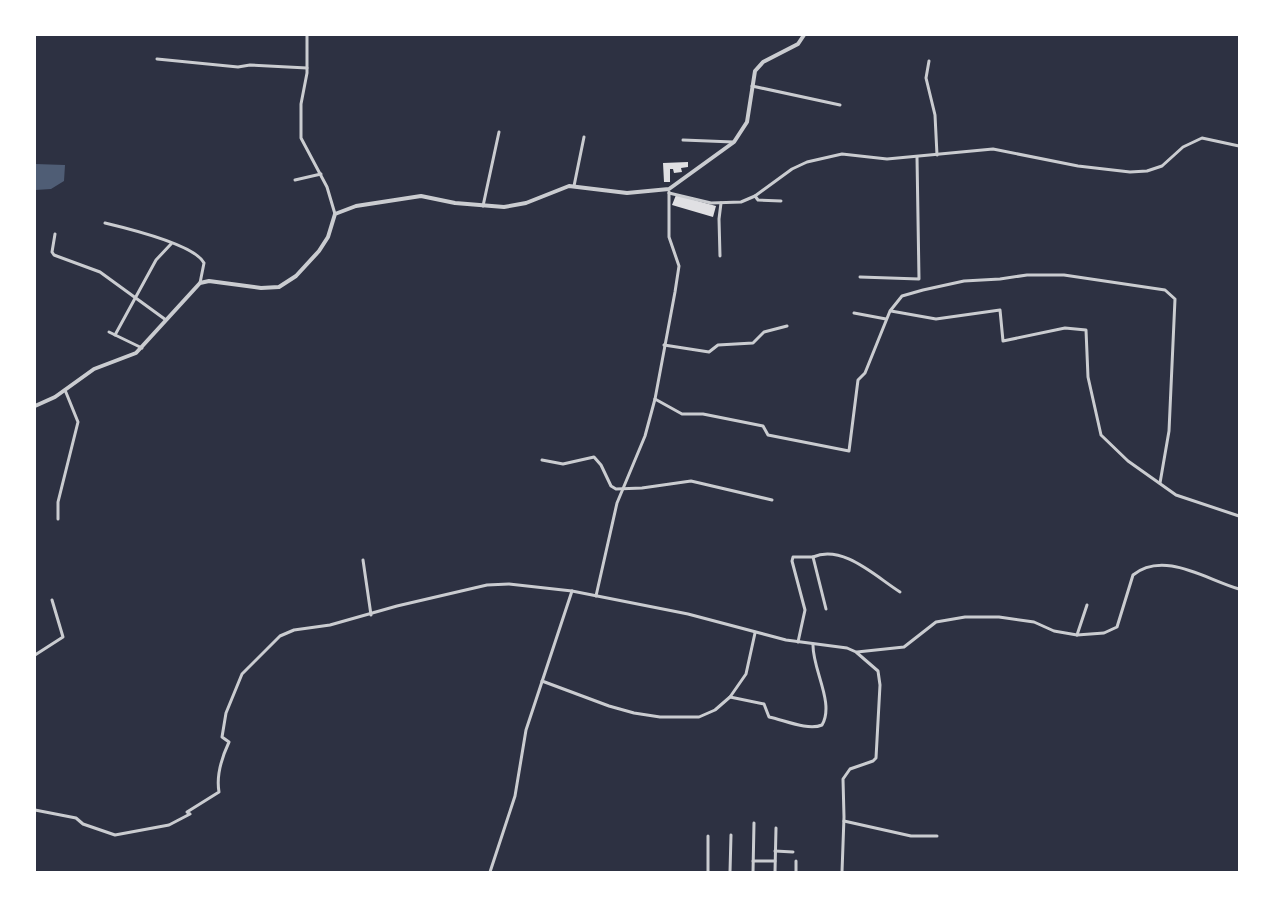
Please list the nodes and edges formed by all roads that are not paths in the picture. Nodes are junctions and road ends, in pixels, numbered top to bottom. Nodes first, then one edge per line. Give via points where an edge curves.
1 (307, 35) edge
2 (804, 35) edge
3 (157, 59) dead end
4 (928, 61) dead end
5 (306, 68) junction
6 (752, 86) junction
7 (840, 105) dead end
8 (499, 132) dead end
9 (584, 137) dead end
10 (683, 140) dead end
11 (734, 142) junction
12 (1239, 146) edge
13 (937, 155) junction
14 (917, 157) junction
15 (321, 174) junction
16 (295, 180) dead end
17 (574, 186) junction
18 (669, 191) junction
19 (755, 196) junction
20 (781, 201) dead end
21 (721, 203) junction
22 (483, 207) junction
23 (335, 214) junction
24 (105, 222) dead end
25 (55, 234) dead end
26 (171, 244) junction
27 (720, 256) dead end
28 (860, 277) dead end
29 (200, 283) junction
30 (135, 299) junction
31 (890, 311) junction
32 (854, 314) dead end
33 (886, 319) junction
34 (166, 320) junction
35 (787, 326) dead end
36 (108, 332) dead end
37 (114, 335) junction
38 (664, 345) junction
39 (142, 348) junction
40 (65, 390) junction
41 (655, 399) junction
42 (35, 406) edge
43 (542, 460) dead end
44 (1160, 483) junction
45 (624, 489) junction
46 (772, 500) dead end
47 (1239, 516) edge
48 (58, 519) dead end
49 (813, 557) junction
50 (363, 560) dead end
51 (1239, 589) edge
52 (572, 591) junction
53 (900, 592) dead end
54 (596, 596) junction
55 (52, 600) dead end
56 (1088, 605) dead end
57 (826, 609) dead end
58 (370, 615) junction
59 (755, 632) junction
60 (1077, 635) junction
61 (798, 642) junction
62 (813, 644) junction
63 (856, 652) junction
64 (35, 655) edge
65 (542, 681) junction
66 (730, 697) junction
67 (35, 810) edge
68 (844, 821) junction
69 (754, 823) dead end
70 (776, 828) dead end
71 (730, 835) dead end
72 (708, 836) dead end
73 (937, 836) dead end
74 (776, 850) junction
75 (793, 852) dead end
76 (753, 861) junction
77 (775, 861) junction
78 (796, 862) dead end
79 (490, 872) edge
80 (708, 872) edge
81 (730, 872) edge
82 (753, 872) edge
83 (775, 872) edge
84 (796, 872) edge
85 (842, 872) edge

1 - 5 street
2 - 6 street via 798,44 759,66
3 - 5 street via 238,67
4 - 13 street via 926,78 935,115
5 - 15 street via 301,138
6 - 7 street
6 - 11 street via 747,122
8 - 22 street
9 - 17 street
10 - 11 street
11 - 18 street
12 - 13 street via 1202,138 1183,147 1162,166 1130,172 1078,166 993,149
13 - 14 street
14 - 19 street via 887,159 842,154 807,162
14 - 28 street via 919,279
15 - 16 street
15 - 23 street
17 - 18 street via 627,193
17 - 22 street via 526,203
18 - 21 street
18 - 38 street via 669,240 679,266
19 - 20 street via 758,200
19 - 21 street via 741,202
21 - 27 street via 718,220
22 - 23 street via 421,196 356,206
23 - 29 street via 328,237 319,251 296,276 279,287 261,288 209,280
24 - 26 street
25 - 30 street via 54,255 92,268
26 - 29 street via 193,252 202,260
26 - 30 street via 156,260
29 - 34 street
30 - 34 street
30 - 37 street
31 - 33 street
31 - 44 street via 936,319 1000,310 1003,341 1065,328 1086,330 1088,377 1101,434 1128,461
31 - 44 street via 902,296 923,290 964,281 1027,275 1064,274 1165,290 1175,299 1176,318 1167,448
32 - 33 street
33 - 41 street via 866,373 856,384 849,451 768,435 763,426 703,414 682,414
34 - 39 street
35 - 38 street via 764,332 754,343 718,345 709,352
36 - 37 street
37 - 39 street
38 - 41 street
39 - 40 street via 94,369
40 - 42 street via 50,401
40 - 48 street via 78,422 59,496
41 - 45 street via 645,436
43 - 45 street via 563,464 594,457 611,486
44 - 47 street via 1176,495
45 - 46 street via 691,481
45 - 54 street via 608,534
49 - 53 street via 825,553 848,559
49 - 57 street
49 - 61 street via 796,556 792,559 805,610
50 - 58 street
51 - 60 street via 1165,564 1147,567 1130,580 1117,626 1104,633
52 - 54 street
52 - 58 street via 488,585
52 - 65 street
54 - 59 street via 688,614
55 - 64 street via 63,637
56 - 60 street
58 - 67 street via 294,630 280,636 242,674 226,712 222,737 229,742 217,784 219,792 188,812 190,814 169,825 115,835 83,824 76,818
59 - 61 street
59 - 66 street via 746,674
60 - 63 street via 1054,631 1034,622 965,617 936,622 904,647
61 - 62 street
62 - 63 street
62 - 66 street via 814,666 826,696 822,724 818,727 769,717 764,704
63 - 68 street via 879,674 877,756 844,775
65 - 66 street via 609,706 660,717 699,717 715,710
65 - 79 street via 526,730 515,796
68 - 73 street via 911,836
68 - 85 street
69 - 76 street
70 - 74 street
71 - 81 street
72 - 80 street
74 - 75 street
74 - 77 street
76 - 77 street
76 - 82 street
77 - 83 street
78 - 84 street

